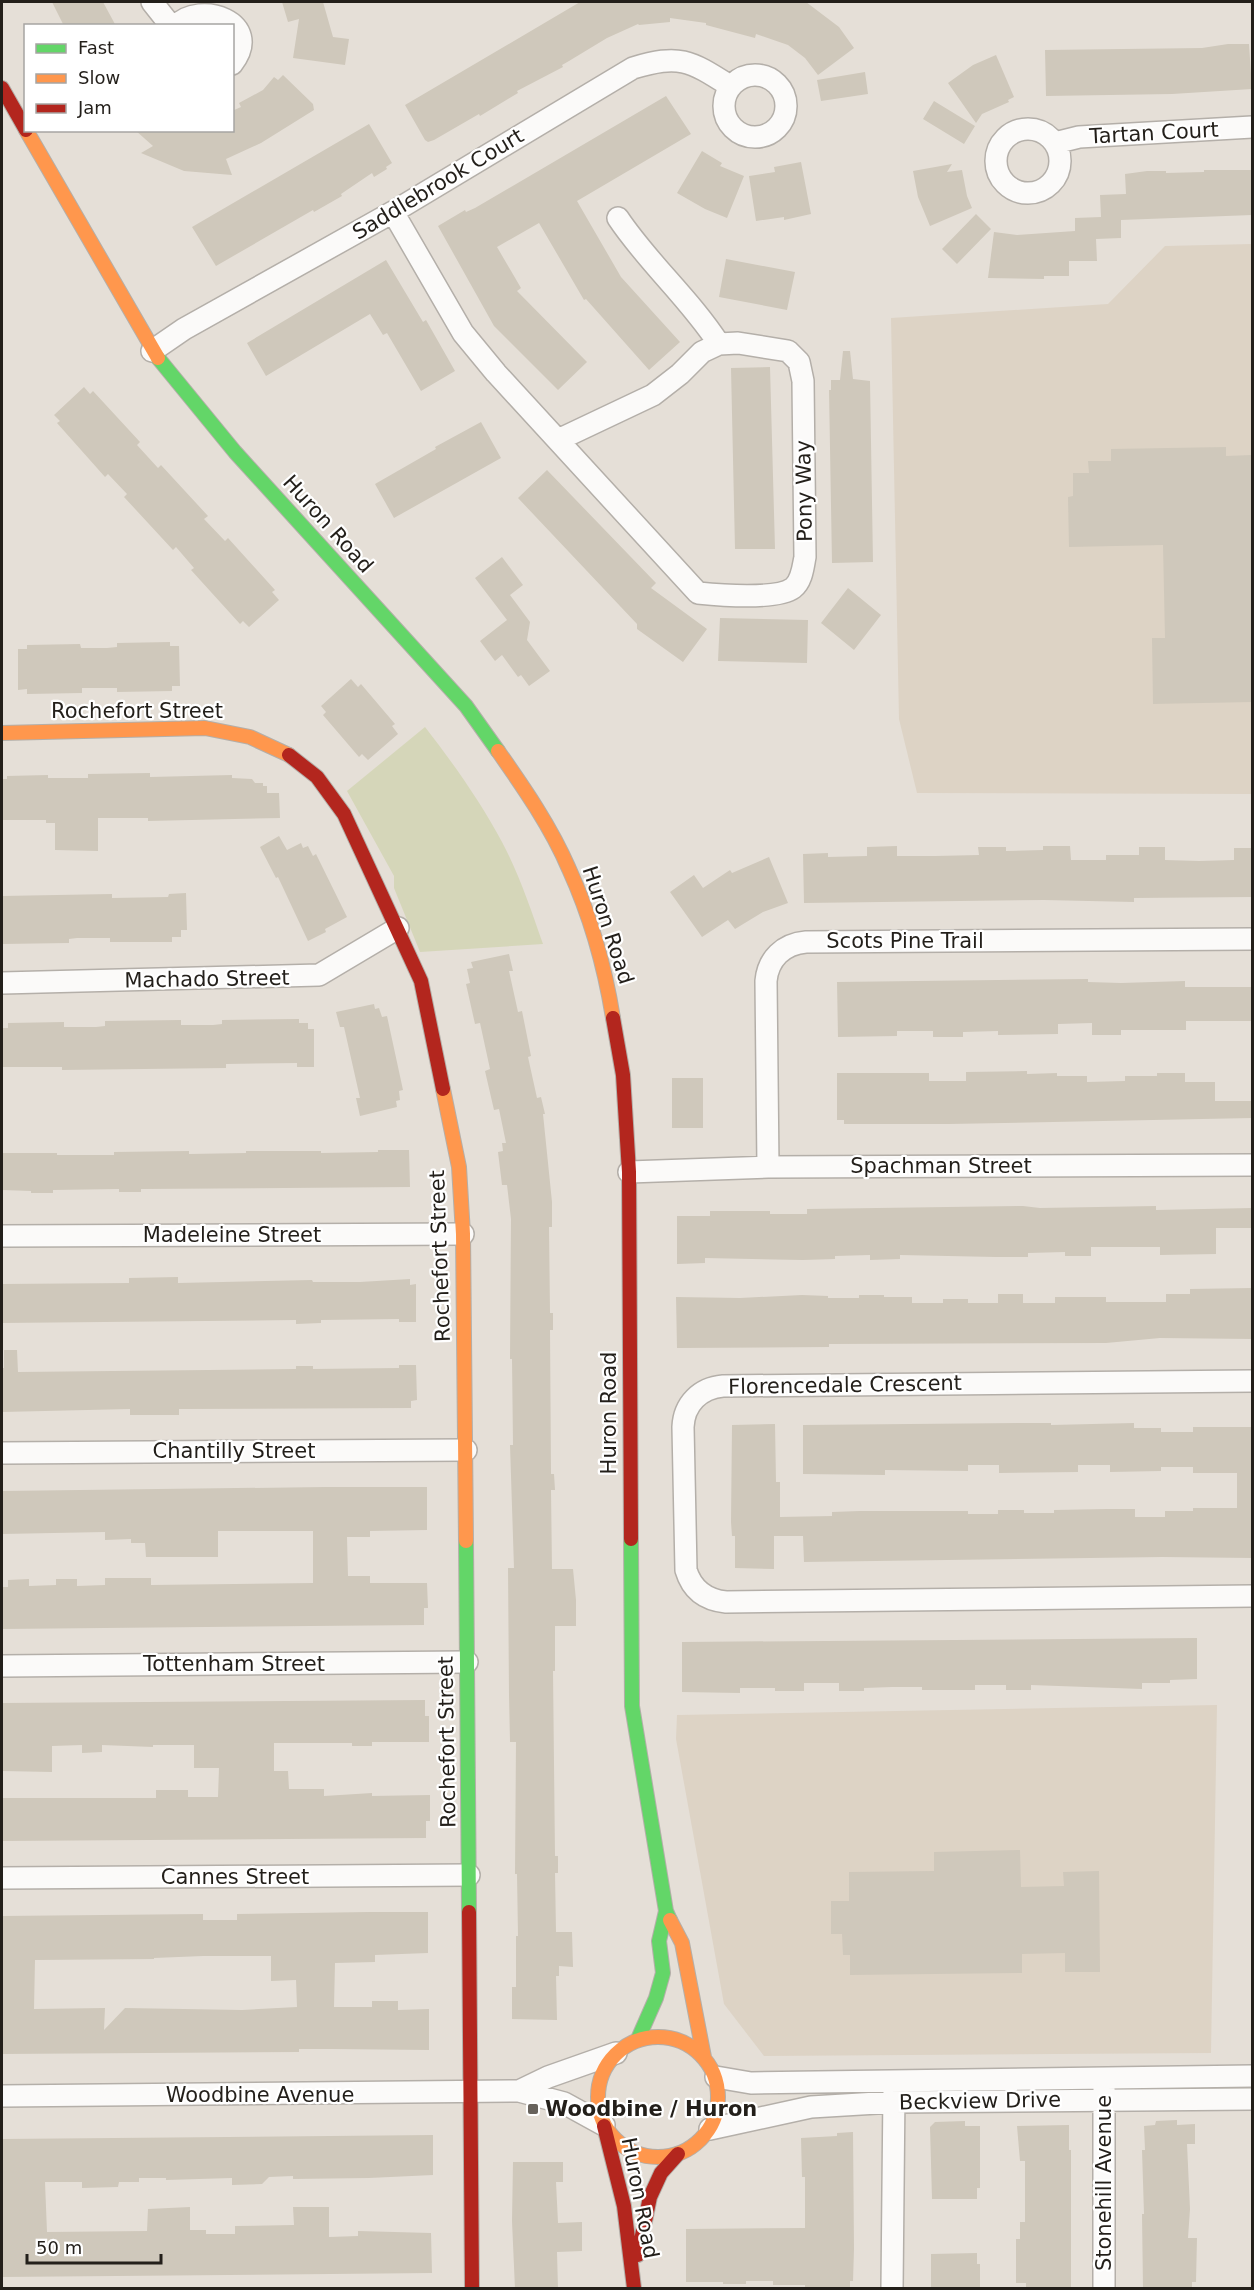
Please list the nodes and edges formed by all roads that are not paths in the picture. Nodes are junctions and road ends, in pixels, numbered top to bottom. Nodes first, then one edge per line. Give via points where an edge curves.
1 (152, 2) edge
2 (169, 24) edge
3 (178, 24) edge
4 (234, 61) edge
5 (730, 86) dead end
6 (2, 88) edge
7 (24, 126) edge
8 (1252, 128) edge
9 (27, 132) edge
10 (1055, 143) dead end
11 (393, 213) junction
12 (618, 218) dead end
13 (719, 344) junction
14 (152, 351) junction
15 (558, 440) junction
16 (2, 733) edge
17 (398, 928) junction
18 (1252, 939) edge
19 (2, 983) edge
20 (1252, 1165) edge
21 (768, 1167) junction
22 (629, 1172) junction
23 (463, 1234) junction
24 (2, 1236) edge
25 (1252, 1381) edge
26 (465, 1450) junction
27 (2, 1453) edge
28 (1252, 1596) edge
29 (467, 1662) junction
30 (2, 1666) edge
31 (469, 1875) junction
32 (2, 1878) edge
33 (666, 1911) junction
34 (638, 2039) junction
35 (616, 2053) junction
36 (704, 2057) junction
37 (1252, 2076) edge
38 (716, 2077) junction
39 (1104, 2078) junction
40 (895, 2080) junction
41 (519, 2091) junction
42 (471, 2093) junction
43 (2, 2097) edge
44 (1252, 2099) edge
45 (1105, 2100) junction
46 (894, 2102) junction
47 (604, 2125) junction
48 (710, 2129) junction
49 (678, 2154) junction
50 (633, 2283) edge
51 (472, 2289) edge
52 (892, 2289) edge
53 (1104, 2289) edge

1 - 2 street
3 - 4 street via 186,13 197,8 223,10 239,27 242,39
5 - 11 street, Saddlebrook Court via 687,61 661,60 633,68
6 - 7 main road, Huron Road
8 - 10 street, Tartan Court via 1079,137
9 - 14 main road, Huron Road
11 - 14 street, Saddlebrook Court via 184,329
11 - 15 street, Pony Way via 463,333
12 - 13 street via 637,246 701,316
13 - 15 street via 702,352 653,395
13 - 15 street, Pony Way via 777,348 788,351 799,362 803,381 805,557 802,575 794,587 758,595 698,593
14 - 22 main road, Huron Road via 235,453 466,706 528,792 569,868 610,997 623,1077
16 - 17 main road, Rochefort Street via 205,728 267,741 291,754 334,797
17 - 19 street, Machado Street via 319,975
17 - 23 main road, Rochefort Street via 421,981 459,1167
18 - 21 street, Scots Pine Trail via 806,942 786,947 771,962 766,981
20 - 21 street, Spachman Street
21 - 22 street, Spachman Street
22 - 33 main road, Huron Road via 632,1706
23 - 24 street, Madeleine Street
23 - 26 main road, Rochefort Street
25 - 28 street, Florencedale Crescent via 723,1386 704,1390 694,1398 683,1427 686,1570 695,1588 712,1600
26 - 27 street, Chantilly Street
26 - 29 main road, Rochefort Street
29 - 30 street, Tottenham Street
29 - 31 main road, Rochefort Street
31 - 32 street, Cannes Street
31 - 42 main road, Rochefort Street
33 - 34 main road, Huron Road via 659,1941 663,1973
33 - 36 main road, Huron Road via 682,1943
34 - 35 main road
34 - 36 main road via 667,2037 687,2043
35 - 41 street, Woodbine Avenue
35 - 47 main road via 606,2065 598,2092
36 - 38 main road
37 - 39 street, Beckview Drive
38 - 40 street, Beckview Drive via 752,2083
38 - 48 main road via 719,2097
39 - 40 street, Beckview Drive
39 - 45 street, Stonehill Avenue
40 - 46 street
41 - 42 street, Woodbine Avenue
41 - 47 street, Woodbine Avenue via 564,2103
42 - 43 street, Woodbine Avenue
42 - 51 main road, Rochefort Street
44 - 45 street, Beckview Drive
45 - 46 street, Beckview Drive
45 - 53 street, Stonehill Avenue
46 - 48 street, Beckview Drive via 811,2106
46 - 52 street
47 - 49 main road via 614,2139 632,2152 664,2158
47 - 50 main road, Huron Road via 624,2206
48 - 49 main road via 696,2145
49 - 50 main road, Huron Road via 661,2173 650,2197

